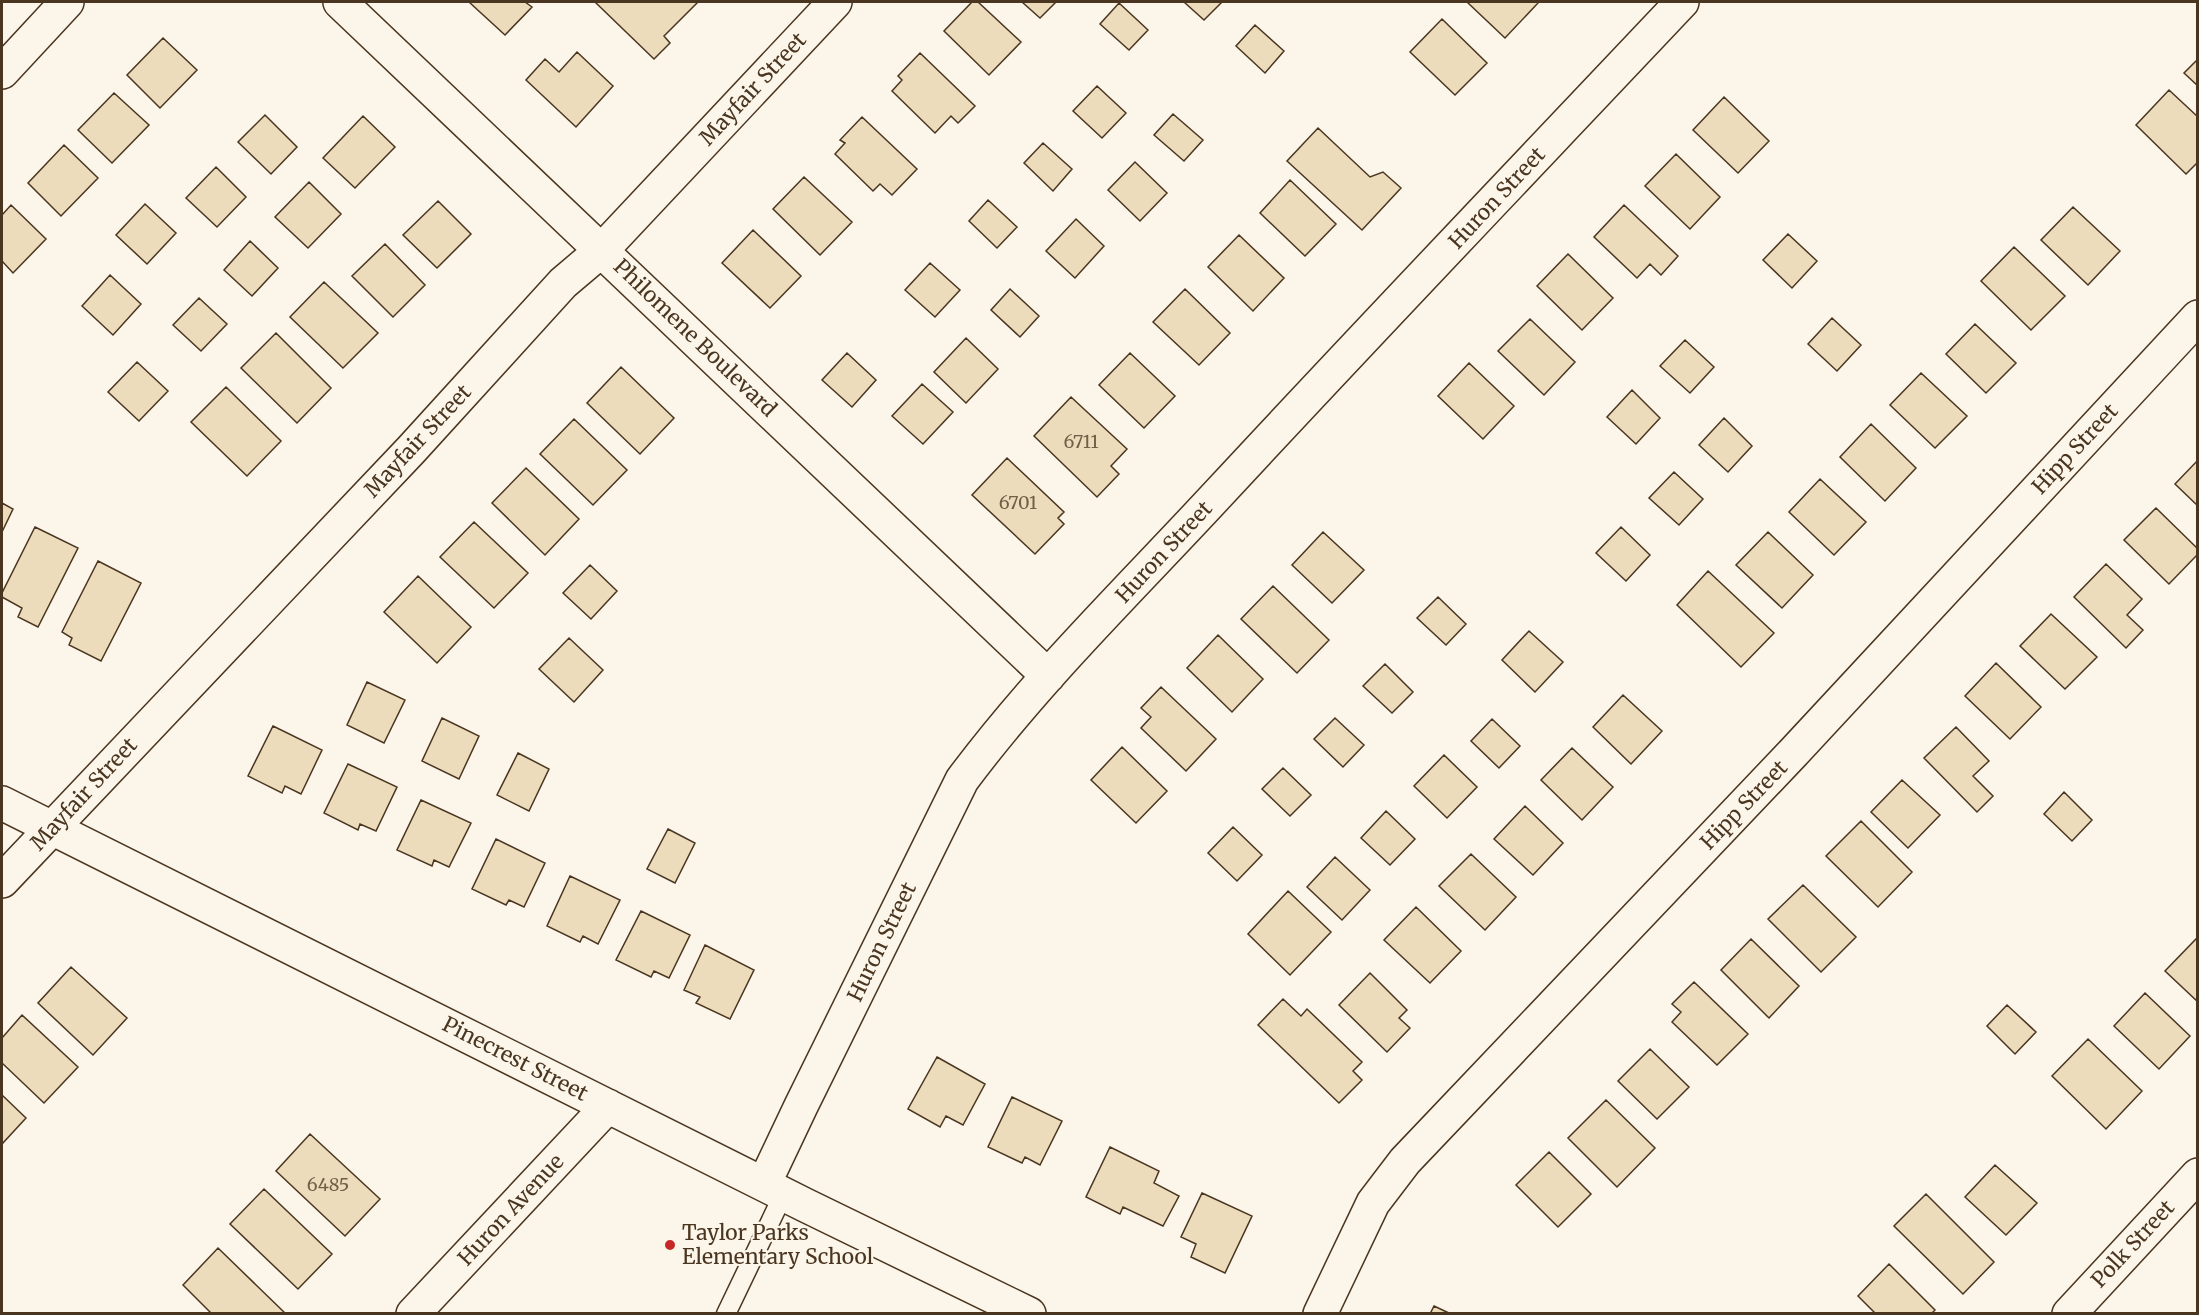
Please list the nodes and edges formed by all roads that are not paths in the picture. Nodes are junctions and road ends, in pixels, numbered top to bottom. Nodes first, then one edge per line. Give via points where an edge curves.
1 (67, 2) edge
2 (340, 2) edge
3 (835, 2) edge
4 (1682, 2) edge
5 (2, 72) edge
6 (602, 250) junction
7 (2198, 317) edge
8 (1048, 676) junction
9 (2, 803) edge
10 (52, 828) junction
11 (2, 881) edge
12 (608, 1106) junction
13 (2198, 1175) edge
14 (774, 1189) junction
15 (413, 1314) edge
16 (726, 1314) edge
17 (1029, 1314) edge
18 (1320, 1314) edge
19 (2069, 1314) edge

1 - 5 street
2 - 6 street, Philomene Boulevard
3 - 6 street, Mayfair Street
4 - 8 street, Huron Street
6 - 8 street, Philomene Boulevard
6 - 10 street, Mayfair Street via 563,283 411,450
7 - 18 street, Hipp Street via 1793,753 1405,1161 1373,1203
8 - 14 street, Huron Street via 962,780 806,1095
9 - 10 street, Pinecrest Street
10 - 11 street, Mayfair Street
10 - 12 street, Pinecrest Street
12 - 14 street, Pinecrest Street
12 - 15 street, Huron Avenue
13 - 19 street, Polk Street
14 - 16 lane
14 - 17 street, Pinecrest Street

